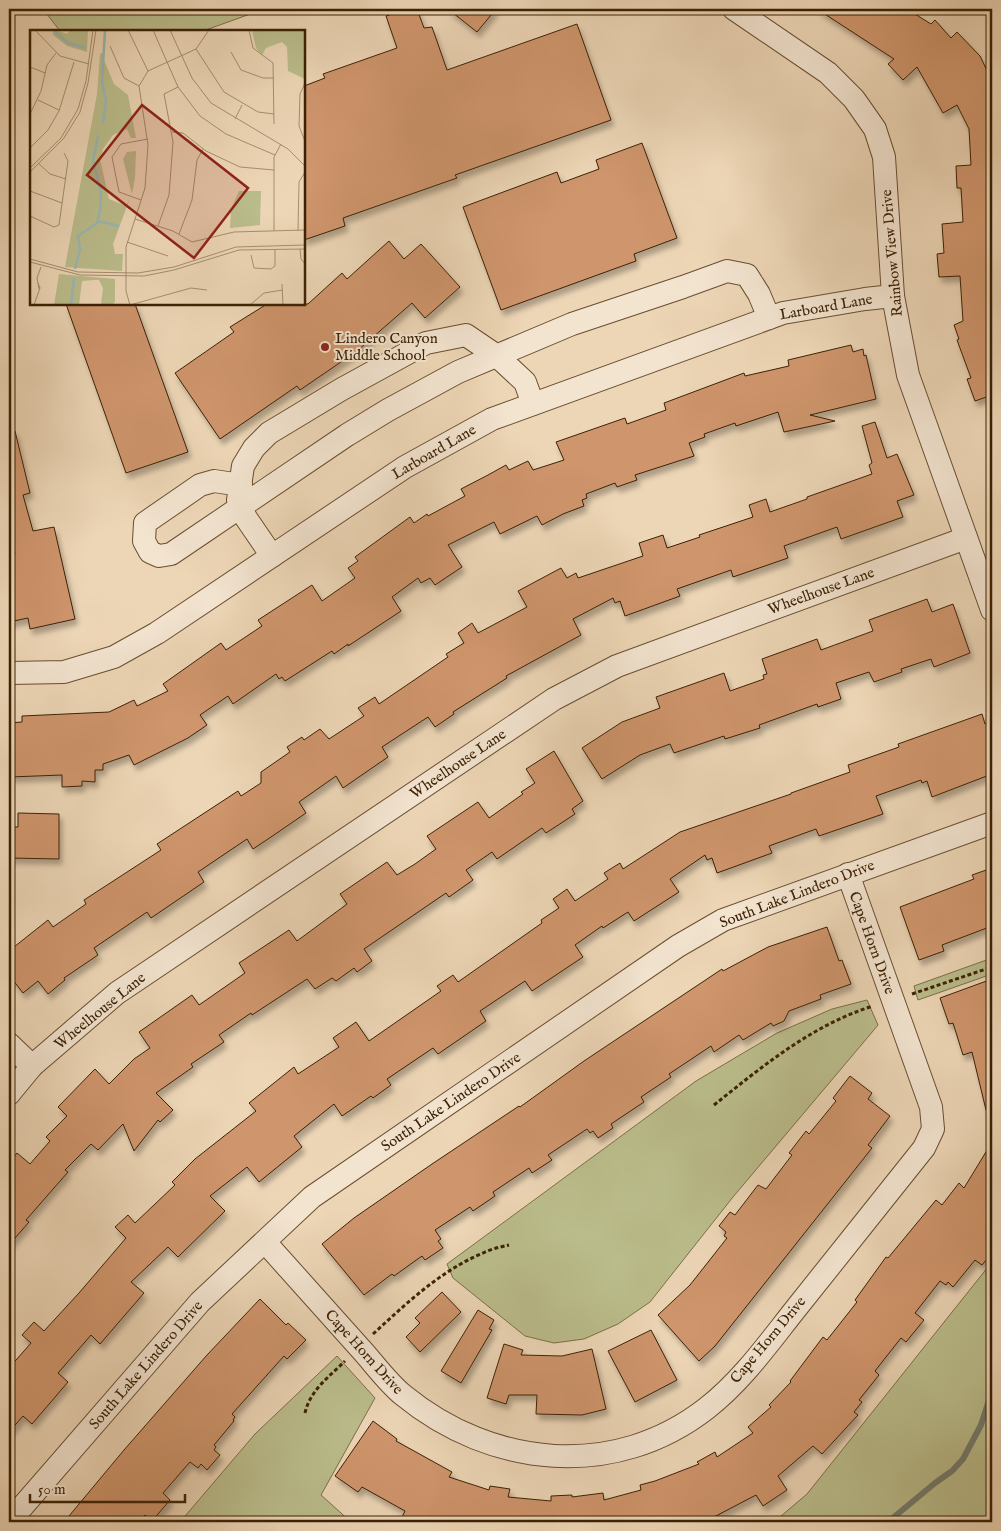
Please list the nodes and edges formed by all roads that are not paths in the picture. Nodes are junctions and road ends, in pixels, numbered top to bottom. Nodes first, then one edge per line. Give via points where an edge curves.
1 (734, 9) edge
2 (893, 296) junction
3 (769, 318) junction
4 (498, 356) junction
5 (533, 404) junction
6 (241, 495) junction
7 (966, 538) junction
8 (272, 556) junction
9 (992, 610) edge
10 (9, 673) edge
11 (992, 822) edge
12 (848, 874) junction
13 (9, 1044) edge
14 (32, 1066) junction
15 (9, 1094) edge
16 (265, 1242) junction
17 (9, 1522) edge

1 - 2 street, Rainbow View Drive via 828,73 854,99 875,129 884,157
2 - 3 street, Larboard Lane via 865,298
2 - 7 street, Rainbow View Drive via 908,375
3 - 4 street via 747,275 727,270 572,324
3 - 5 street, Larboard Lane
4 - 5 street via 525,382
4 - 6 street via 458,372
4 - 6 street via 466,335 426,343 269,433 254,448 244,466
5 - 8 street, Larboard Lane via 492,419 405,467
6 - 8 street via 246,518
7 - 9 street, Rainbow View Drive
7 - 14 street, Wheelhouse Lane via 617,666 554,699 117,993
8 - 10 street, Larboard Lane via 157,634 114,657 64,672
11 - 12 street, South Lake Lindero Drive
12 - 16 street, South Lake Lindero Drive via 724,920 678,946 312,1198
12 - 16 street, Cape Horn Drive via 931,1107 933,1129 924,1148 746,1371 708,1408 674,1430 641,1445 606,1454 568,1457 535,1455 488,1444 439,1420 402,1394
13 - 14 street
14 - 15 street, Wheelhouse Lane
16 - 17 street, South Lake Lindero Drive via 200,1302

